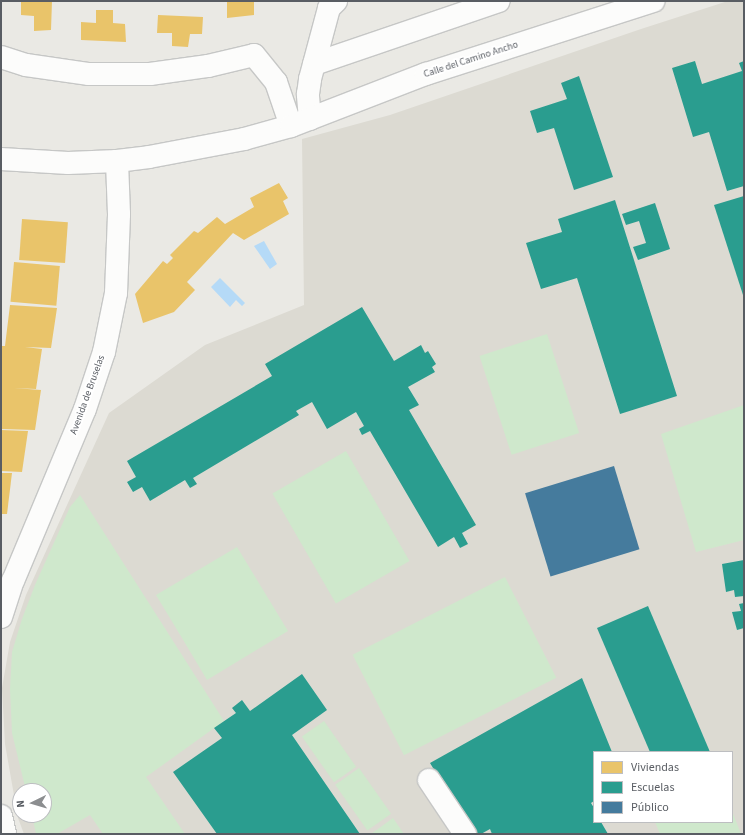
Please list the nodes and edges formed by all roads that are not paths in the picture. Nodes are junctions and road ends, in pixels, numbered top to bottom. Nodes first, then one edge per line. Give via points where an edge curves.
1 (336, 1) edge
2 (499, 1) edge
3 (654, 1) edge
4 (1, 57) edge
5 (314, 64) junction
6 (301, 123) junction
7 (1, 159) edge
8 (117, 161) junction
9 (1, 617) edge
10 (429, 780) dead end
11 (1, 816) edge
12 (5, 834) edge
13 (465, 834) edge

1 - 5 street via 329,8
2 - 5 street
3 - 6 street, Calle del Camino Ancho via 426,74
4 - 6 street via 26,65 89,74 150,74 208,66 254,56 276,82
5 - 6 street
6 - 8 street, Calle del Camino Ancho via 244,139
7 - 8 street, Calle del Camino Ancho via 68,163
8 - 9 street, Avenida de Bruselas via 119,214 116,293 104,352 85,409 13,581
10 - 13 street
11 - 12 street

